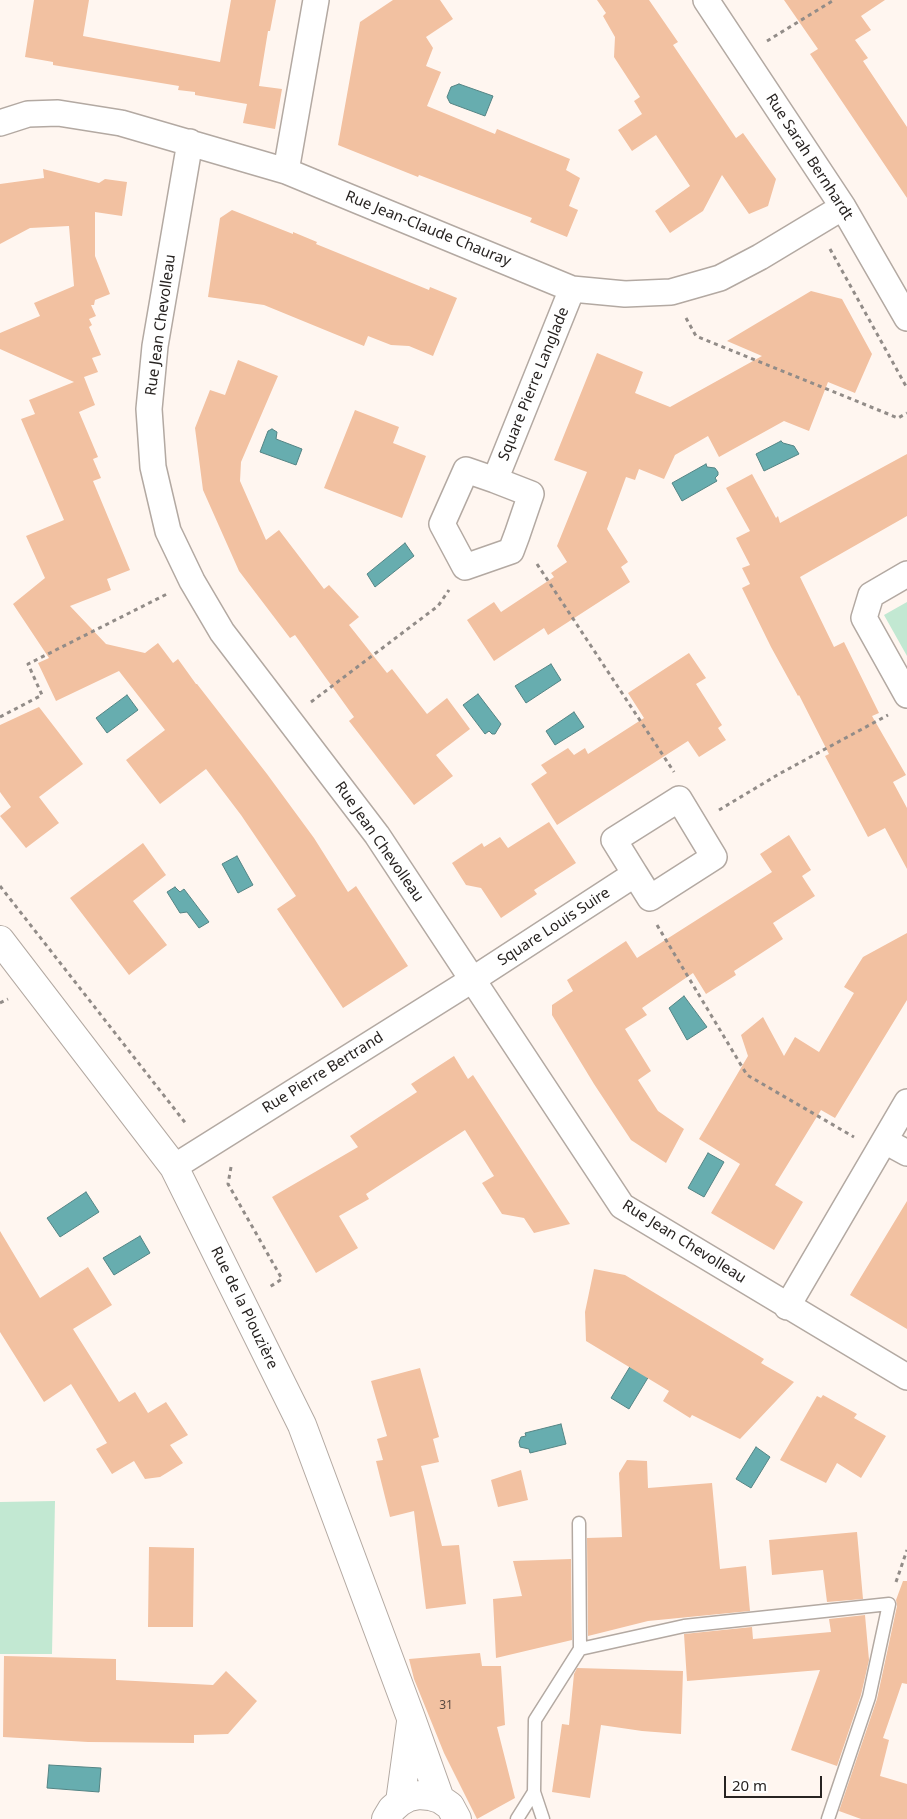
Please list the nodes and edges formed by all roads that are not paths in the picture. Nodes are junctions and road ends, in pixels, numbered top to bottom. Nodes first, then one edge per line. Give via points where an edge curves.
1 (316, 0) edge
2 (706, 0) edge
3 (2, 117) edge
4 (190, 142) junction
5 (286, 171) junction
6 (843, 207) junction
7 (572, 288) junction
8 (907, 318) edge
9 (495, 480) junction
10 (907, 574) edge
11 (907, 695) edge
12 (635, 874) junction
13 (0, 940) edge
14 (472, 980) junction
15 (907, 1102) edge
16 (882, 1146) junction
17 (907, 1153) edge
18 (174, 1167) junction
19 (787, 1306) junction
20 (907, 1377) edge
21 (579, 1523) dead end
22 (580, 1649) junction
23 (411, 1718) junction
24 (534, 1792) junction
25 (440, 1799) junction
26 (393, 1810) edge
27 (457, 1819) edge
28 (518, 1819) edge
29 (543, 1819) edge
30 (828, 1819) edge

1 - 5 street
2 - 6 street, Rue Sarah Bernhardt
3 - 4 street, Rue Jean-Claude Chauray via 58,113 121,123
4 - 5 street, Rue Jean-Claude Chauray
4 - 14 street, Rue Jean Chevolleau via 155,346 149,410 153,467 168,531 222,632 377,835
5 - 7 street, Rue Jean-Claude Chauray
6 - 7 street, Rue Jean-Claude Chauray via 720,278 671,292 625,294
6 - 8 street, Rue Sarah Bernhardt
7 - 9 street, Square Pierre Langlade
9 - 9 street, Square Pierre Langlade via 466,470 442,524 465,567 511,551 517,535 531,494
10 - 11 street via 871,594 864,618
12 - 12 street via 614,840 680,799 714,857 650,898
12 - 14 street, Square Louis Suire
13 - 18 street, Rue de la Plouzière
14 - 18 street, Rue Pierre Bertrand
14 - 19 street, Rue Jean Chevolleau via 622,1206
15 - 16 street
16 - 17 street
16 - 19 street
18 - 23 street, Rue de la Plouzière via 302,1425
19 - 20 street, Rue Jean Chevolleau
21 - 22 lane
22 - 24 lane via 535,1720
22 - 30 lane via 684,1626 889,1604 869,1697
23 - 25 street, Rue de la Plouzière
23 - 26 street, Rue de la Plouzière
24 - 28 lane
24 - 29 lane
25 - 26 street via 420,1795 409,1797
25 - 27 street via 450,1806

